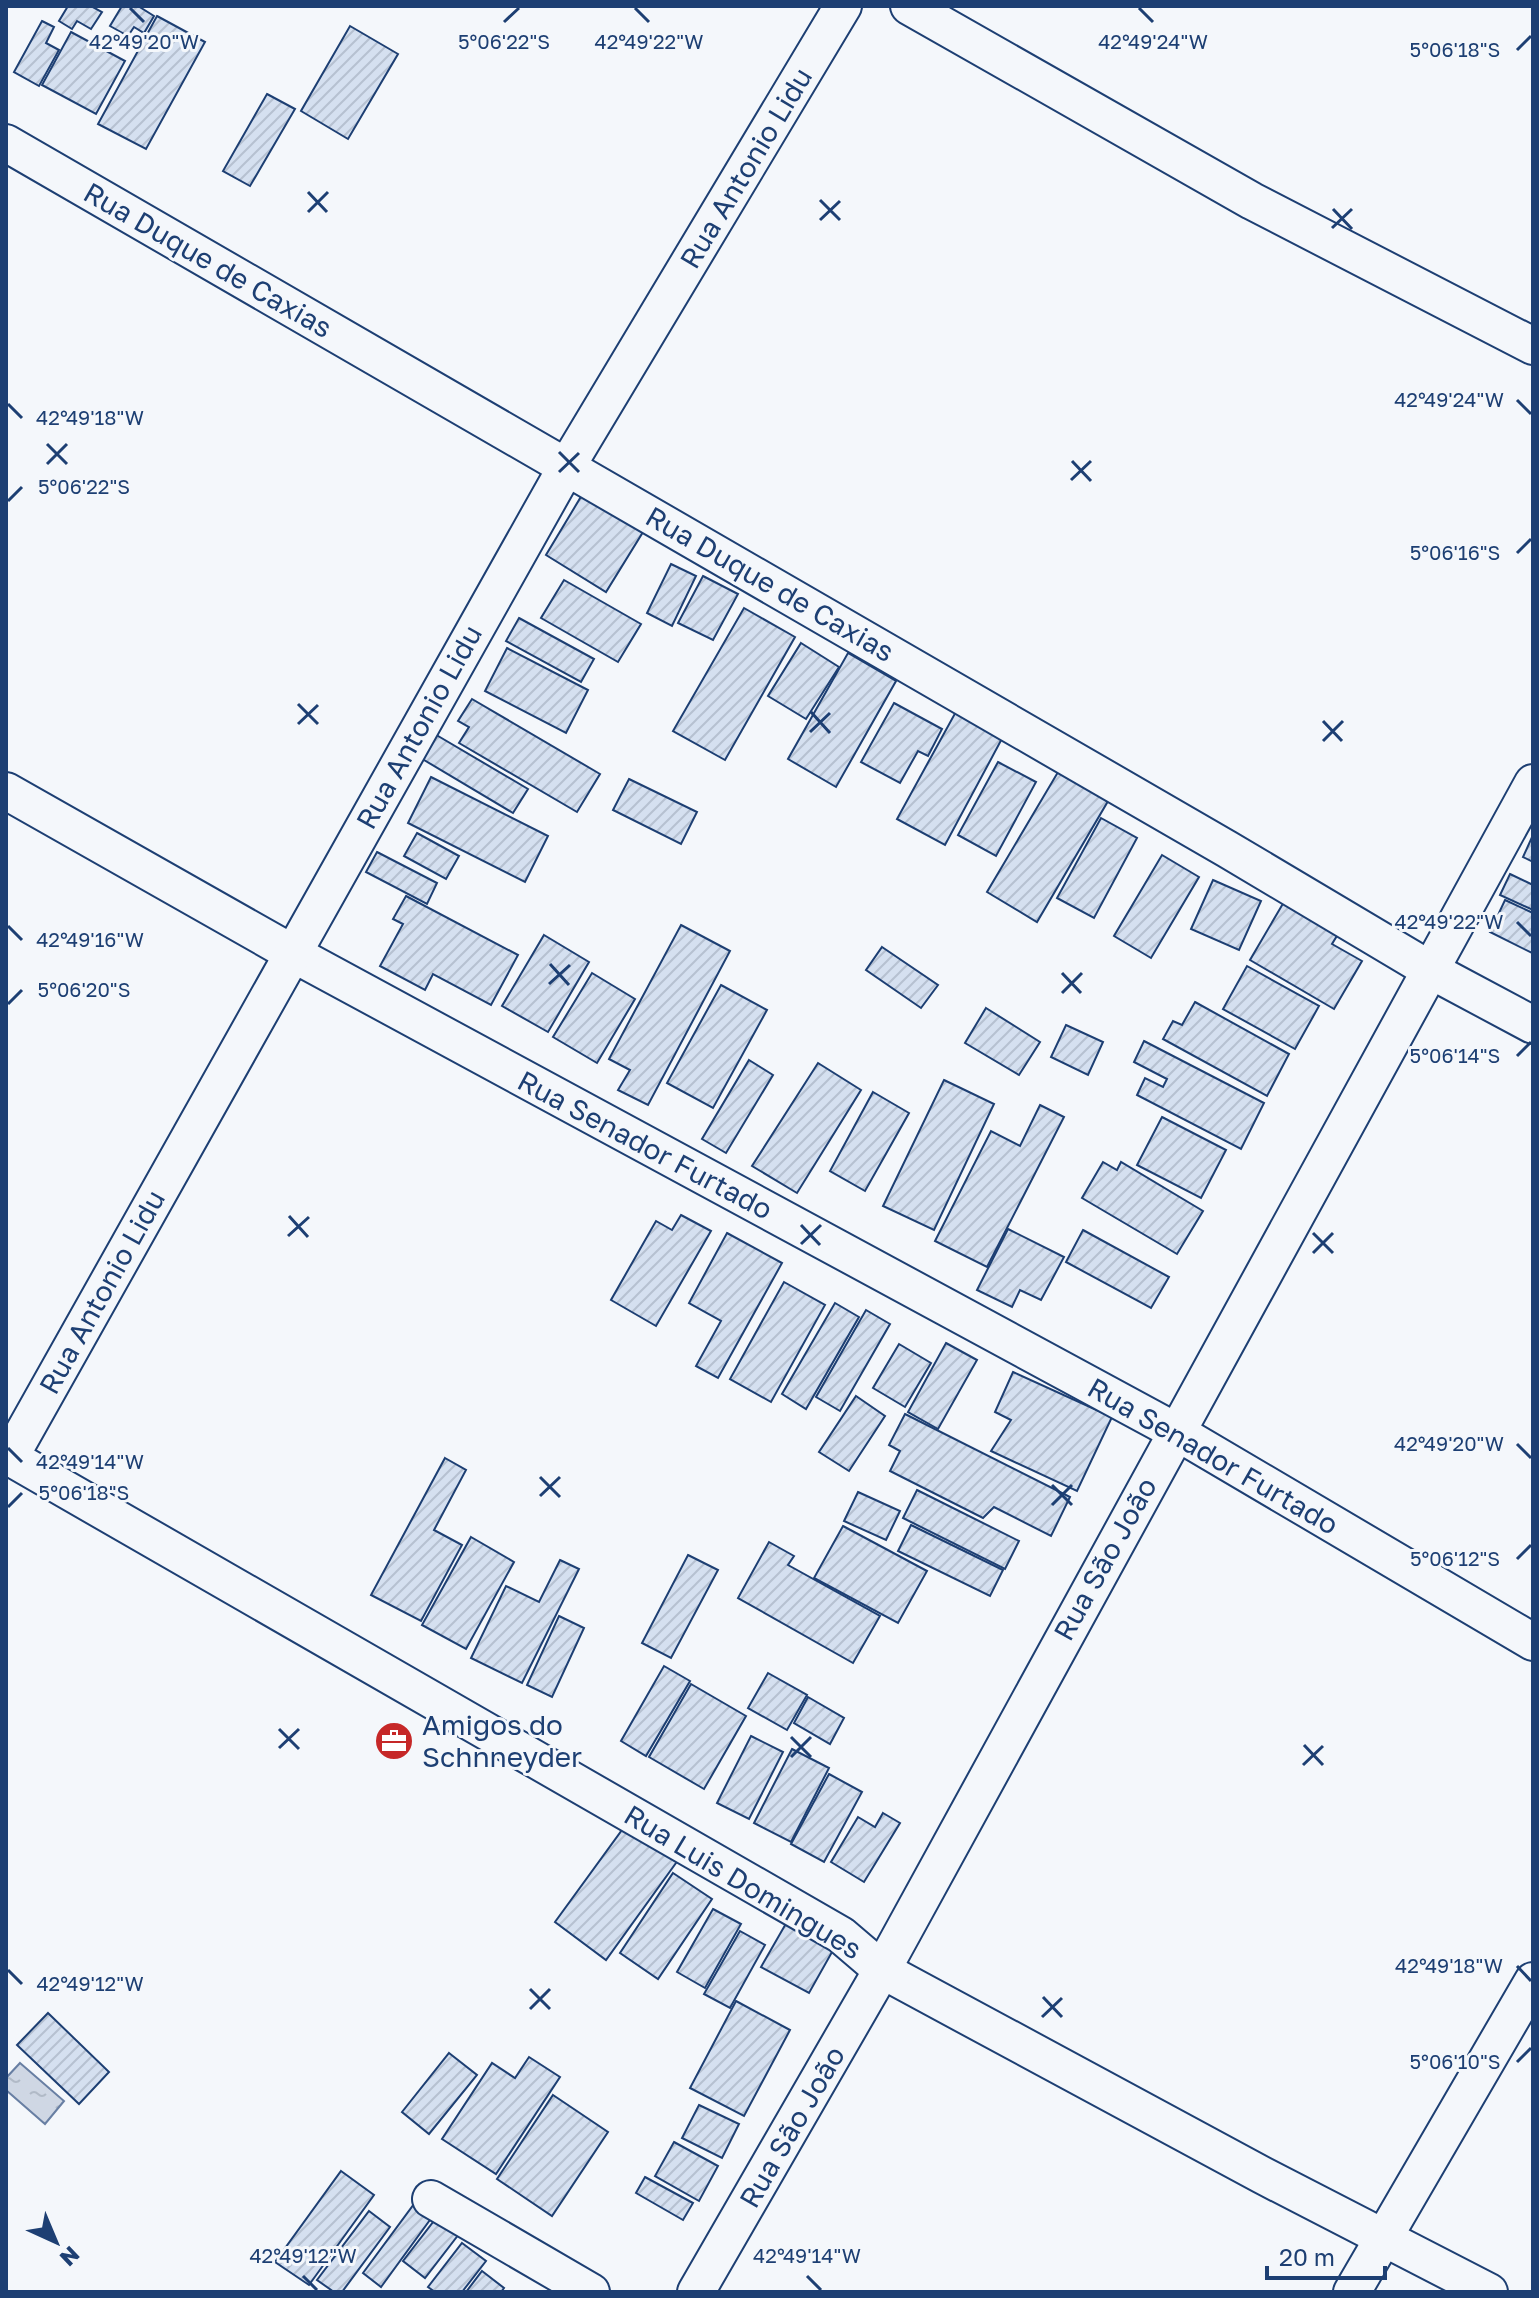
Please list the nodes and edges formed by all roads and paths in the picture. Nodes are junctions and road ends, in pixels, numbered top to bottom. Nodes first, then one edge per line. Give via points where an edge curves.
1 (843, 6) edge
2 (909, 6) edge
3 (6, 143) edge
4 (1533, 346) edge
5 (567, 466) junction
6 (1533, 783) edge
7 (6, 791) edge
8 (292, 953) junction
9 (1432, 971) junction
10 (1533, 1025) edge
11 (1175, 1431) junction
12 (8, 1456) edge
13 (1533, 1642) edge
14 (882, 1970) junction
15 (1533, 1981) edge
16 (431, 2199) dead end
17 (1386, 2238) junction
18 (591, 2292) edge
19 (696, 2292) edge
20 (1352, 2292) edge
21 (1489, 2292) edge

1 - 5 street, Rua Antonio Lidu
2 - 4 street via 1252,201
3 - 5 street, Rua Duque de Caxias
5 - 8 street, Rua Antonio Lidu
5 - 9 street, Rua Duque de Caxias
6 - 9 street, Rua São João
7 - 8 street, Rua Senador Furtado
8 - 11 street, Rua Senador Furtado
8 - 12 street, Rua Antonio Lidu
9 - 10 street, Rua Duque de Caxias
9 - 11 street, Rua São João
11 - 13 street, Rua Senador Furtado
11 - 14 street, Rua São João
12 - 14 street, Rua Luis Domingues via 841,1935
14 - 17 street, Rua Luis Domingues
14 - 19 street, Rua São João
15 - 17 street
16 - 18 street
17 - 20 street
17 - 21 street, Rua Luis Domingues

